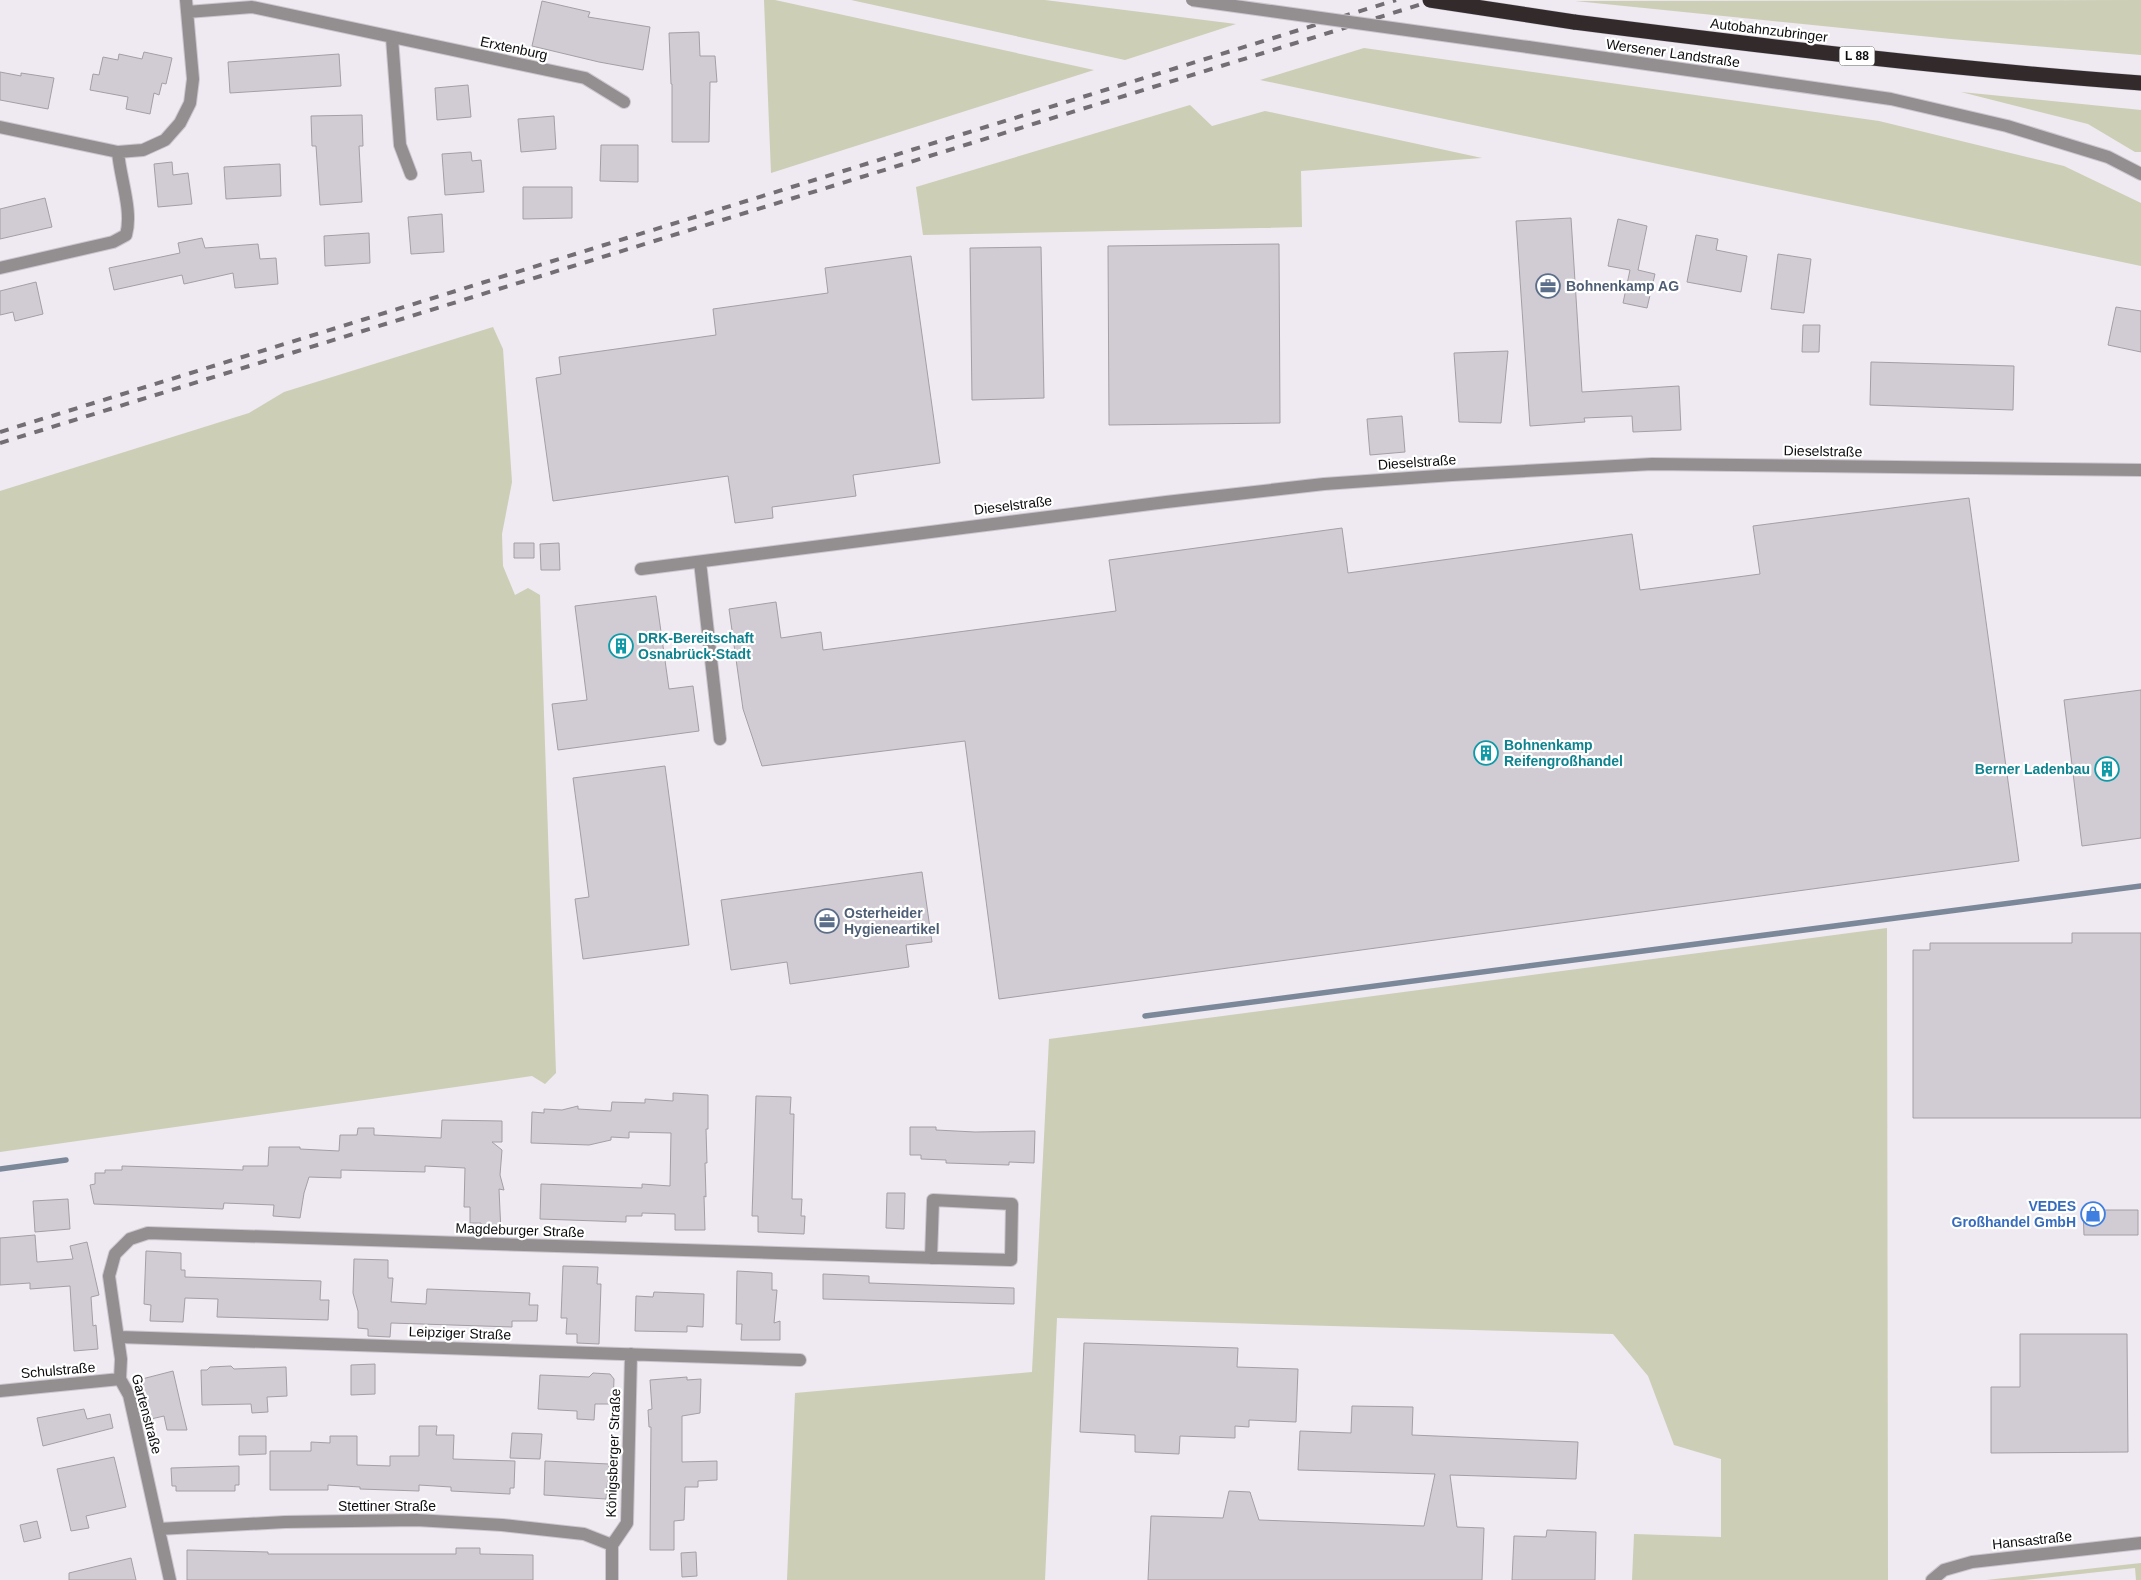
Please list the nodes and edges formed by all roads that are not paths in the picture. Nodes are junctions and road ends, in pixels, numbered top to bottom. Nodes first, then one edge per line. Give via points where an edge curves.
1 (1192, 0) edge
2 (1430, 0) edge
3 (187, 6) edge
4 (392, 38) junction
5 (2141, 83) edge
6 (624, 102) dead end
7 (0, 128) edge
8 (118, 152) junction
9 (411, 174) dead end
10 (2141, 174) edge
11 (0, 268) edge
12 (2141, 470) edge
13 (700, 562) junction
14 (641, 569) dead end
15 (720, 739) dead end
16 (115, 1254) joint
17 (931, 1258) junction
18 (119, 1337) junction
19 (632, 1354) junction
20 (800, 1360) dead end
21 (120, 1379) junction
22 (0, 1391) edge
23 (159, 1529) junction
24 (2141, 1543) edge
25 (612, 1545) junction
26 (170, 1580) edge
27 (612, 1580) edge
28 (1932, 1580) edge

1 - 10 street, Wersener Landstraße, bridge via 1891,99 2007,126 2108,157
2 - 5 highway, Autobahnzubringer / L 88, bridge via 1574,22 1842,55
3 - 4 street, Erxtenburg via 252,7
3 - 8 street via 193,79 190,103 180,123 165,140 143,150
4 - 6 street, Erxtenburg via 585,78
4 - 9 street via 400,145
7 - 8 street
8 - 11 street via 130,222 126,236 113,242
12 - 13 street, Dieselstraße via 1652,464 1452,475 1324,484 1166,502
13 - 14 street, Dieselstraße
13 - 15 street
16 - 17 street, Magdeburger Straße via 130,1239 148,1233
16 - 18 street, Gartenstraße via 110,1276
17 - 17 street, Magdeburger Straße via 1011,1260 1012,1204 933,1200
18 - 19 street, Leipziger Straße
18 - 21 street, Gartenstraße
19 - 20 street, Leipziger Straße
19 - 25 street, Königsberger Straße via 627,1523
21 - 22 street, Schulstraße
21 - 23 street, Gartenstraße via 129,1395
23 - 25 street, Stettiner Straße via 416,1520 584,1534
23 - 26 street, Gartenstraße
24 - 28 street, Hansastraße via 1972,1562 1944,1570
25 - 27 street

